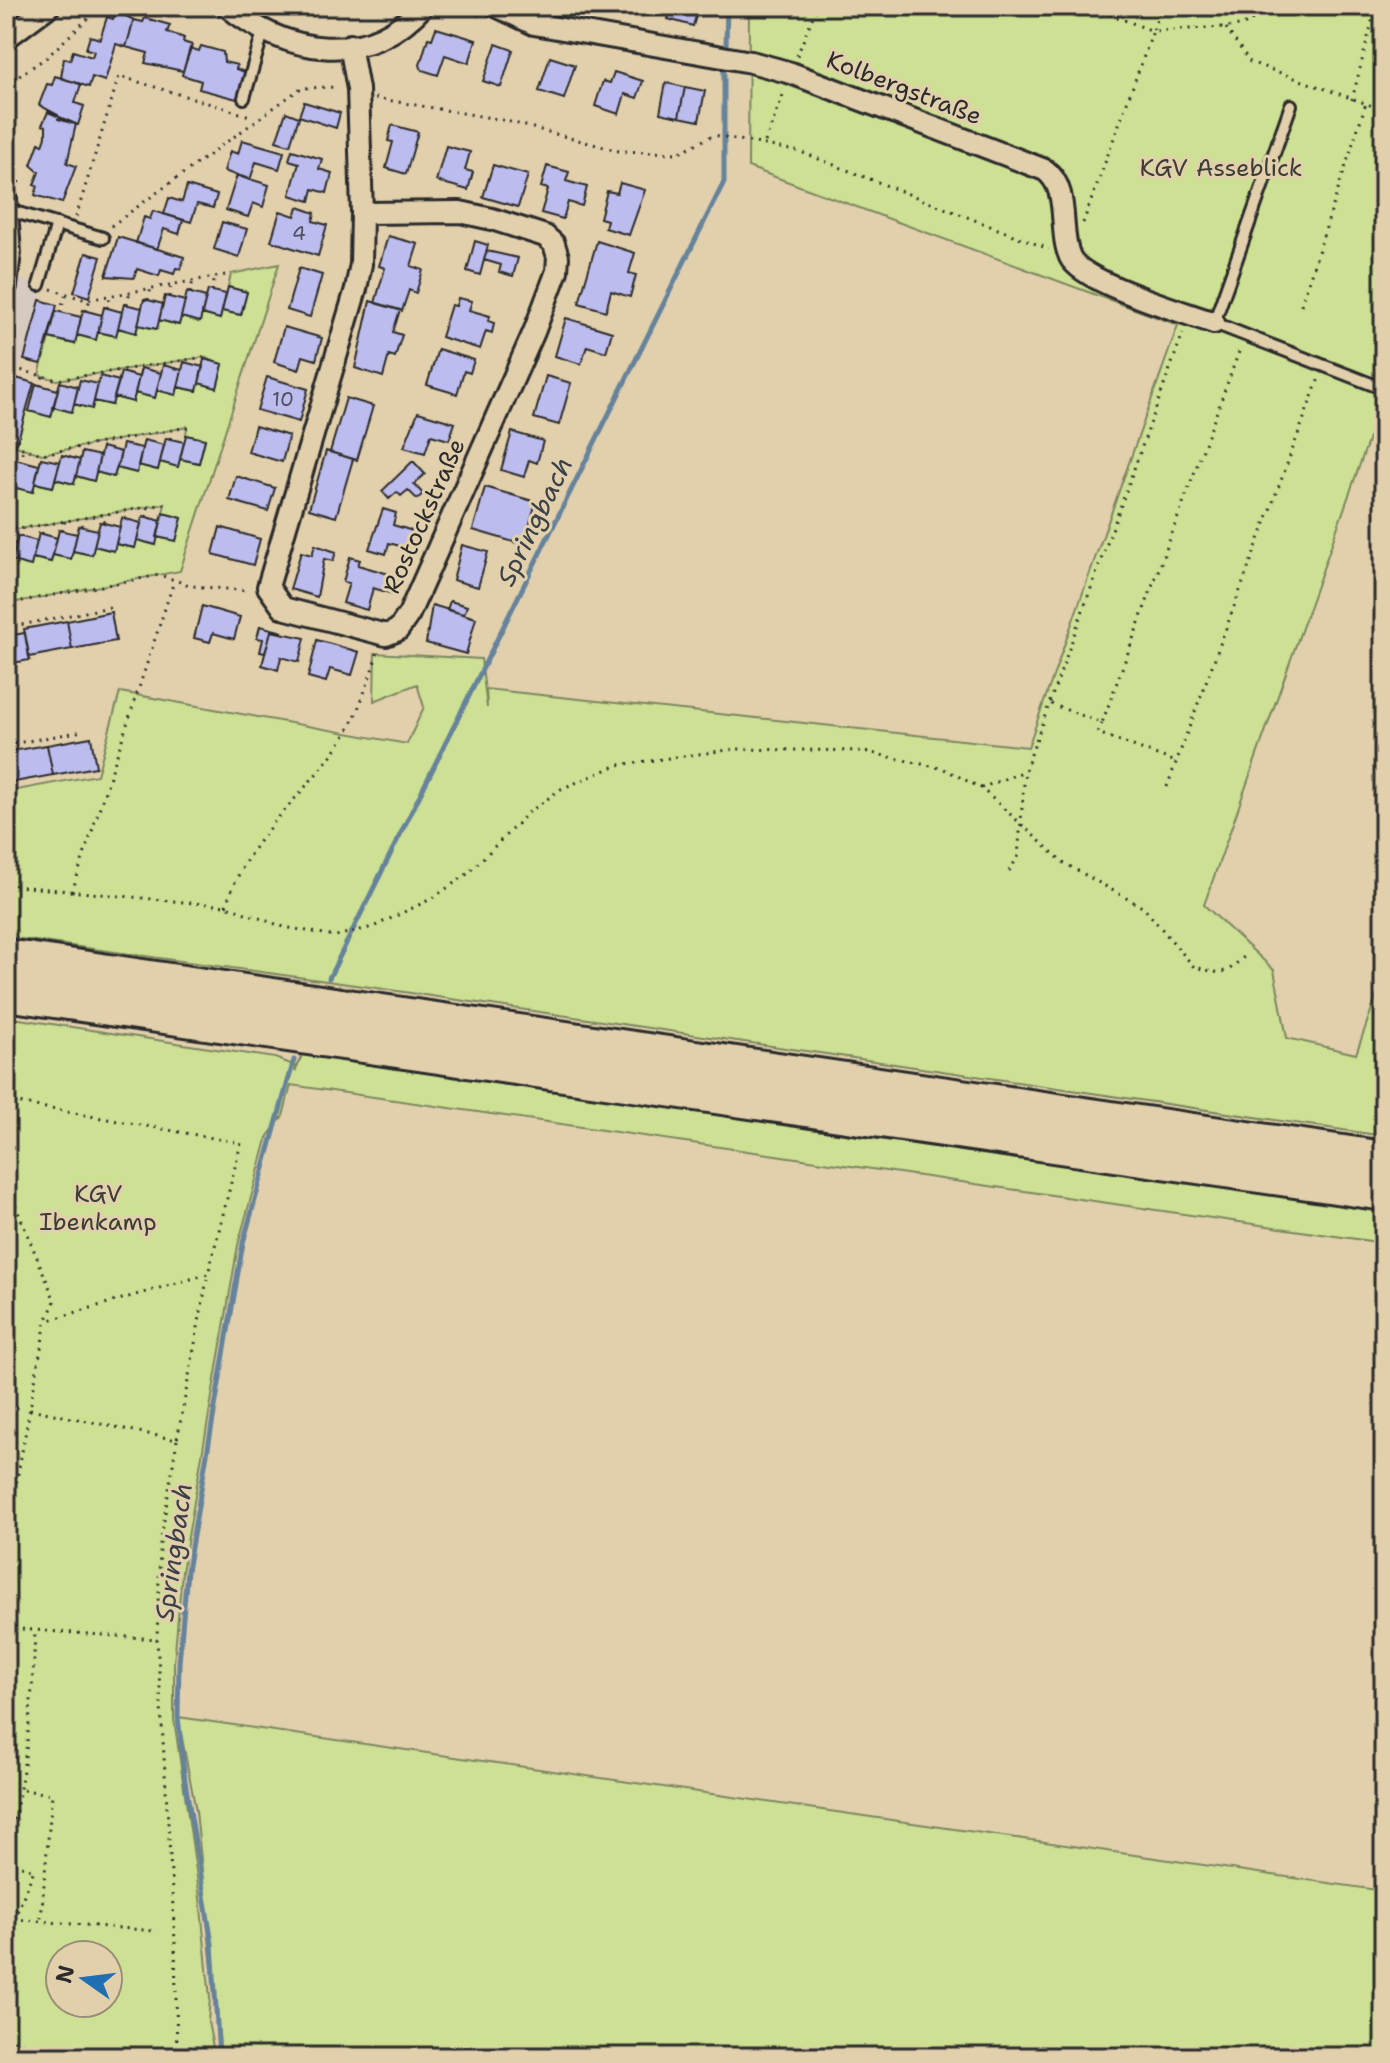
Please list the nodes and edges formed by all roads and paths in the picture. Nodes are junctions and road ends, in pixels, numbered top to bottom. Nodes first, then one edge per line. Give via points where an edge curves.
1 (49, 6) edge
2 (101, 6) edge
3 (227, 6) edge
4 (423, 6) edge
5 (496, 6) edge
6 (817, 6) edge
7 (1087, 6) edge
8 (1161, 6) edge
9 (1257, 6) edge
10 (1376, 6) edge
11 (1226, 28) junction
12 (1153, 31) junction
13 (263, 32) junction
14 (6, 38) edge
15 (350, 45) junction
16 (791, 73) junction
17 (6, 85) edge
18 (358, 89) junction
19 (244, 98) dead end
20 (1352, 100) junction
21 (1366, 103) junction
22 (1291, 105) dead end
23 (1384, 110) edge
24 (250, 116) dead end
25 (765, 142) junction
26 (7, 205) edge
27 (362, 213) junction
28 (76, 216) dead end
29 (57, 224) junction
30 (98, 236) joint
31 (1070, 257) junction
32 (231, 274) dead end
33 (215, 276) junction
34 (193, 281) junction
35 (171, 284) junction
36 (39, 285) junction
37 (6, 286) edge
38 (151, 288) junction
39 (130, 291) junction
40 (212, 291) dead end
41 (66, 293) junction
42 (190, 293) dead end
43 (111, 295) junction
44 (169, 297) dead end
45 (90, 299) junction
46 (148, 300) dead end
47 (127, 304) dead end
48 (1301, 305) dead end
49 (107, 308) dead end
50 (86, 311) dead end
51 (60, 312) dead end
52 (1190, 314) junction
53 (1214, 323) junction
54 (6, 334) edge
55 (1245, 336) junction
56 (205, 357) dead end
57 (6, 366) edge
58 (1323, 367) junction
59 (43, 376) junction
60 (40, 386) dead end
61 (1384, 389) edge
62 (188, 427) dead end
63 (172, 430) junction
64 (151, 434) junction
65 (129, 438) junction
66 (170, 439) dead end
67 (149, 441) dead end
68 (108, 442) junction
69 (6, 443) edge
70 (88, 445) junction
71 (127, 445) dead end
72 (23, 448) junction
73 (106, 448) dead end
74 (67, 449) junction
75 (48, 453) junction
76 (86, 453) dead end
77 (65, 456) dead end
78 (46, 459) dead end
79 (20, 461) dead end
80 (165, 504) dead end
81 (148, 507) junction
82 (127, 511) junction
83 (105, 515) junction
84 (146, 517) dead end
85 (84, 518) junction
86 (125, 519) dead end
87 (65, 521) junction
88 (103, 522) dead end
89 (6, 525) edge
90 (44, 525) junction
91 (82, 526) dead end
92 (23, 528) junction
93 (62, 531) dead end
94 (42, 534) dead end
95 (21, 537) dead end
96 (254, 581) dead end
97 (253, 591) dead end
98 (6, 604) edge
99 (115, 606) dead end
100 (6, 628) edge
101 (380, 648) dead end
102 (1051, 704) junction
103 (1102, 723) junction
104 (83, 731) dead end
105 (6, 745) edge
106 (1176, 762) junction
107 (1025, 771) junction
108 (1167, 787) dead end
109 (981, 788) junction
110 (1022, 828) junction
111 (1009, 871) dead end
112 (6, 885) edge
113 (72, 892) junction
114 (226, 906) junction
115 (1246, 955) dead end
116 (6, 958) edge
117 (6, 992) edge
118 (6, 1109) edge
119 (1384, 1160) edge
120 (6, 1183) edge
121 (1384, 1192) edge
122 (208, 1274) junction
123 (46, 1321) junction
124 (30, 1409) junction
125 (177, 1440) junction
126 (6, 1539) edge
127 (6, 1628) edge
128 (35, 1632) junction
129 (157, 1639) junction
130 (23, 1790) junction
131 (6, 1851) edge
132 (6, 1861) edge
133 (14, 1919) junction
134 (41, 1919) junction
135 (155, 1931) dead end
136 (6, 1939) edge
137 (6, 2038) edge
138 (73, 2057) edge
139 (177, 2057) edge

1 - 14 street
2 - 17 path via 47,57
3 - 13 street
4 - 15 street via 387,33
5 - 16 street, Kolbergstraße via 534,24
6 - 16 path
7 - 12 path
8 - 12 path
9 - 11 path via 1253,19
10 - 20 path
11 - 12 path
11 - 20 path via 1250,62
12 - 31 path
13 - 15 street via 315,49
13 - 19 lane
15 - 18 street, Rostockstraße
16 - 25 path
16 - 31 street, Kolbergstraße via 1045,170 1056,182
18 - 25 path via 370,97 503,120 619,151 678,153 714,135
18 - 27 street, Rostockstraße
18 - 30 path via 301,88
20 - 21 path
21 - 23 path
21 - 48 path
22 - 53 lane
24 - 28 path via 119,76
25 - 31 path
26 - 29 lane
26 - 37 street
27 - 27 street, Rostockstraße via 356,289 268,587 283,608 386,635 398,630 409,614 534,332 558,257 545,236 481,216 422,210
29 - 30 lane
29 - 36 lane
31 - 52 street via 1102,281
32 - 33 path
33 - 34 path
33 - 40 path
34 - 35 path
34 - 42 path
35 - 38 path
35 - 44 path
36 - 41 path
36 - 54 path via 20,279
38 - 39 path
38 - 46 path
39 - 43 path
39 - 47 path
41 - 45 path
41 - 51 path
43 - 45 path
43 - 49 path
45 - 50 path
52 - 53 street
52 - 102 path
53 - 55 lane
55 - 58 lane
55 - 103 path
56 - 59 path via 65,381
57 - 59 path
58 - 61 lane
58 - 106 path
59 - 60 path
62 - 63 path
63 - 64 path
63 - 66 path
64 - 65 path
64 - 67 path
65 - 68 path
65 - 71 path
68 - 70 path
68 - 73 path
69 - 72 path
70 - 74 path
70 - 76 path
72 - 75 path
72 - 79 path
74 - 75 path
74 - 77 path
75 - 78 path
80 - 81 path
81 - 82 path
81 - 84 path
82 - 83 path
82 - 86 path
83 - 85 path
83 - 88 path
85 - 87 path
85 - 91 path
87 - 90 path
87 - 93 path
89 - 92 path
90 - 92 path
90 - 94 path
92 - 95 path
96 - 97 path
98 - 113 path via 160,575 174,581
99 - 100 path
101 - 114 path via 343,737 252,847
102 - 103 path
102 - 107 path
103 - 106 path via 1098,733
104 - 105 path
106 - 108 path
107 - 109 path
107 - 110 path
109 - 110 path
109 - 114 path via 944,769 863,751 735,749 618,765 561,789 528,813 466,875 373,927 336,936 284,927
110 - 111 path via 1018,857
110 - 115 path via 1064,863 1144,908 1194,967 1219,973
112 - 113 path
113 - 114 path
116 - 119 highway
117 - 121 highway
118 - 122 path via 18,1103 241,1143
120 - 123 path via 55,1301
122 - 123 path
122 - 125 path
123 - 124 path
124 - 125 path
124 - 126 path
125 - 129 path via 160,1544
127 - 128 path
128 - 129 path
128 - 130 path
129 - 139 path
130 - 131 path
130 - 134 path via 52,1794
132 - 133 path via 34,1870
133 - 134 path
133 - 136 path
134 - 135 path
137 - 138 path

